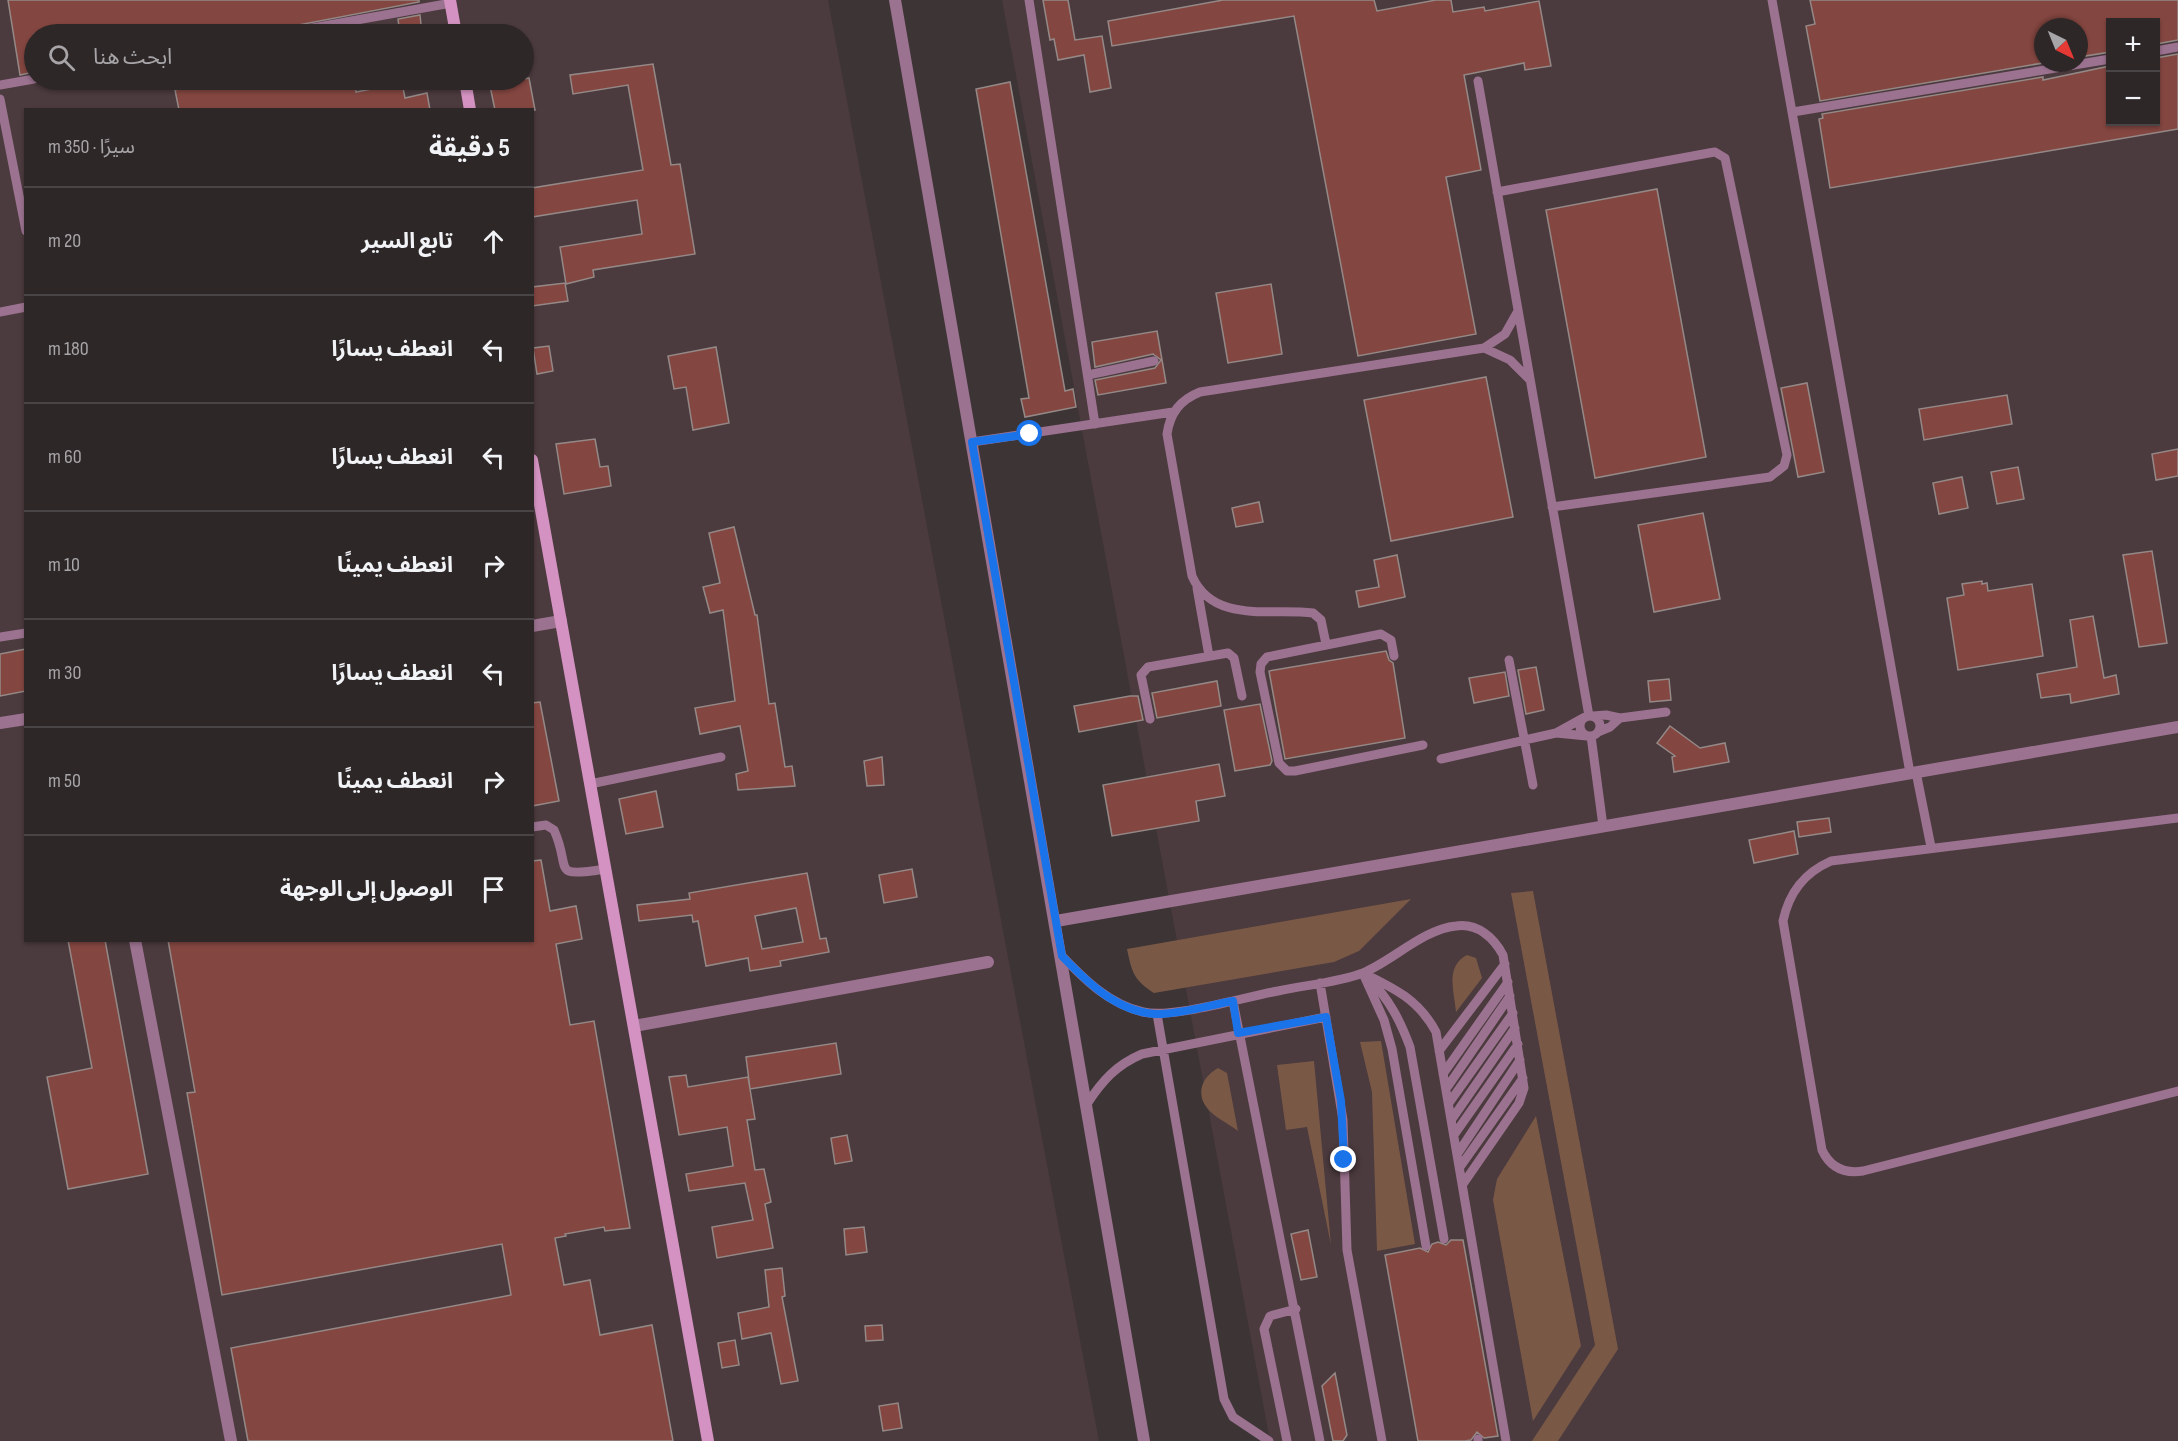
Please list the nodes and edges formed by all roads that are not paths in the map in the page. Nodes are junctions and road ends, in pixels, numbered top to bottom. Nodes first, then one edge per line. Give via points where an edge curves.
1 (895, 0) edge
2 (1029, 0) edge
3 (1773, 0) edge
4 (450, 2) edge
5 (332, 24) edge
6 (454, 24) edge
7 (2178, 47) edge
8 (2160, 50) edge
9 (2106, 59) edge
10 (24, 81) edge
11 (1478, 81) dead end
12 (0, 85) edge
13 (467, 90) edge
14 (0, 99) edge
15 (470, 108) edge
16 (1792, 112) junction
17 (1497, 192) junction
18 (24, 221) edge
19 (24, 307) edge
20 (1518, 311) junction
21 (0, 312) edge
22 (1484, 348) junction
23 (1154, 361) dead end
24 (1088, 375) junction
25 (1530, 381) junction
26 (1173, 412) junction
27 (1095, 424) junction
28 (972, 442) junction
29 (534, 471) edge
30 (1552, 507) junction
31 (1197, 588) junction
32 (561, 621) junction
33 (534, 626) edge
34 (24, 633) edge
35 (0, 638) edge
36 (1326, 644) junction
37 (1209, 656) junction
38 (1394, 656) dead end
39 (1509, 660) dead end
40 (1242, 696) dead end
41 (1666, 712) dead end
42 (1589, 716) junction
43 (1150, 718) dead end
44 (1620, 718) junction
45 (24, 719) edge
46 (0, 723) edge
47 (2178, 727) edge
48 (1556, 733) junction
49 (1592, 735) junction
50 (1524, 740) junction
51 (1423, 745) dead end
52 (721, 757) dead end
53 (1441, 759) dead end
54 (1913, 773) junction
55 (590, 784) junction
56 (1533, 785) dead end
57 (2178, 818) edge
58 (1603, 826) junction
59 (534, 827) edge
60 (1931, 847) junction
61 (605, 869) junction
62 (1056, 921) junction
63 (135, 942) edge
64 (1062, 956) junction
65 (988, 962) dead end
66 (1504, 964) junction
67 (1363, 973) junction
68 (1508, 982) junction
69 (1320, 983) junction
70 (1510, 996) junction
71 (1233, 1001) junction
72 (1513, 1013) junction
73 (1157, 1014) junction
74 (1326, 1017) junction
75 (634, 1026) junction
76 (1515, 1028) junction
77 (1238, 1033) junction
78 (1518, 1044) junction
79 (1164, 1049) junction
80 (1439, 1051) junction
81 (1520, 1060) junction
82 (1443, 1074) junction
83 (1523, 1078) junction
84 (1446, 1089) junction
85 (2178, 1091) edge
86 (1449, 1103) junction
87 (1087, 1104) junction
88 (1452, 1119) junction
89 (1454, 1135) junction
90 (1458, 1153) junction
91 (1460, 1167) junction
92 (1463, 1184) junction
93 (1444, 1239) dead end
94 (1426, 1246) dead end
95 (1296, 1309) junction
96 (231, 1441) edge
97 (708, 1441) edge
98 (1144, 1441) edge
99 (1269, 1441) edge
100 (1287, 1441) edge
101 (1320, 1441) edge
102 (1382, 1441) edge
103 (1506, 1441) edge

1 - 28 street
2 - 24 lane
3 - 16 lane
4 - 5 lane
4 - 6 main road
7 - 8 lane
9 - 16 lane
10 - 12 lane
11 - 17 lane
13 - 15 main road
14 - 18 lane
16 - 54 lane
17 - 20 lane
17 - 30 lane via 1714,152 1725,158 1787,455 1784,466 1770,477
19 - 21 lane
20 - 22 lane via 1505,334
20 - 25 lane
22 - 25 lane via 1510,360
22 - 26 lane via 1200,392 1180,403
23 - 24 lane
24 - 27 lane
25 - 30 lane
26 - 27 lane
26 - 31 lane via 1167,434
27 - 28 lane
28 - 62 street
29 - 32 main road
30 - 42 lane
31 - 36 lane via 1214,603 1230,609 1313,613 1321,620
31 - 37 lane
32 - 33 street
32 - 55 main road
34 - 35 lane
36 - 38 lane via 1381,634 1391,640
36 - 51 lane via 1271,655 1262,664 1260,672 1281,767 1295,771
37 - 40 lane via 1232,655
37 - 43 lane via 1143,671
39 - 50 lane
41 - 44 lane
42 - 44 lane
42 - 48 lane
42 - 49 lane via 1599,722
42 - 49 lane via 1581,720 1580,730
44 - 49 lane
45 - 46 street
47 - 54 street
48 - 49 lane
48 - 50 lane
49 - 58 lane
50 - 53 lane
50 - 56 lane
52 - 55 lane
54 - 58 street
54 - 60 lane
55 - 61 main road
57 - 60 lane
58 - 62 street
59 - 61 lane via 546,825 554,830 567,872
60 - 85 lane via 1844,858 1818,867 1798,884 1786,908 1784,933 1816,1118 1822,1150 1831,1164 1846,1172 1863,1171
61 - 75 main road
62 - 64 street
63 - 96 street
64 - 73 lane via 1110,999
64 - 87 street
65 - 75 street
66 - 67 lane via 1496,942 1485,933 1456,926
66 - 68 lane
66 - 80 lane
67 - 69 lane
67 - 80 lane via 1398,990 1421,1008 1436,1032
67 - 93 lane via 1384,994 1400,1019 1410,1047
67 - 94 lane via 1392,1049
68 - 70 lane
68 - 82 lane
69 - 71 lane
69 - 74 lane
70 - 72 lane
70 - 84 lane
71 - 73 lane
71 - 77 lane
72 - 76 lane
72 - 86 lane
73 - 79 lane
74 - 77 lane
74 - 102 lane via 1343,1120 1347,1250
75 - 97 main road
76 - 78 lane
76 - 88 lane
77 - 79 lane
77 - 95 lane
78 - 81 lane
78 - 89 lane
79 - 87 lane via 1142,1054 1118,1067
79 - 99 lane via 1224,1399 1233,1417
80 - 82 lane
81 - 83 lane
81 - 90 lane
82 - 84 lane
83 - 91 lane
83 - 92 lane via 1519,1104
84 - 86 lane
86 - 88 lane
87 - 98 street
88 - 89 lane
89 - 90 lane
90 - 91 lane
91 - 92 lane
92 - 103 lane
95 - 100 lane via 1270,1316 1264,1329
95 - 101 lane

